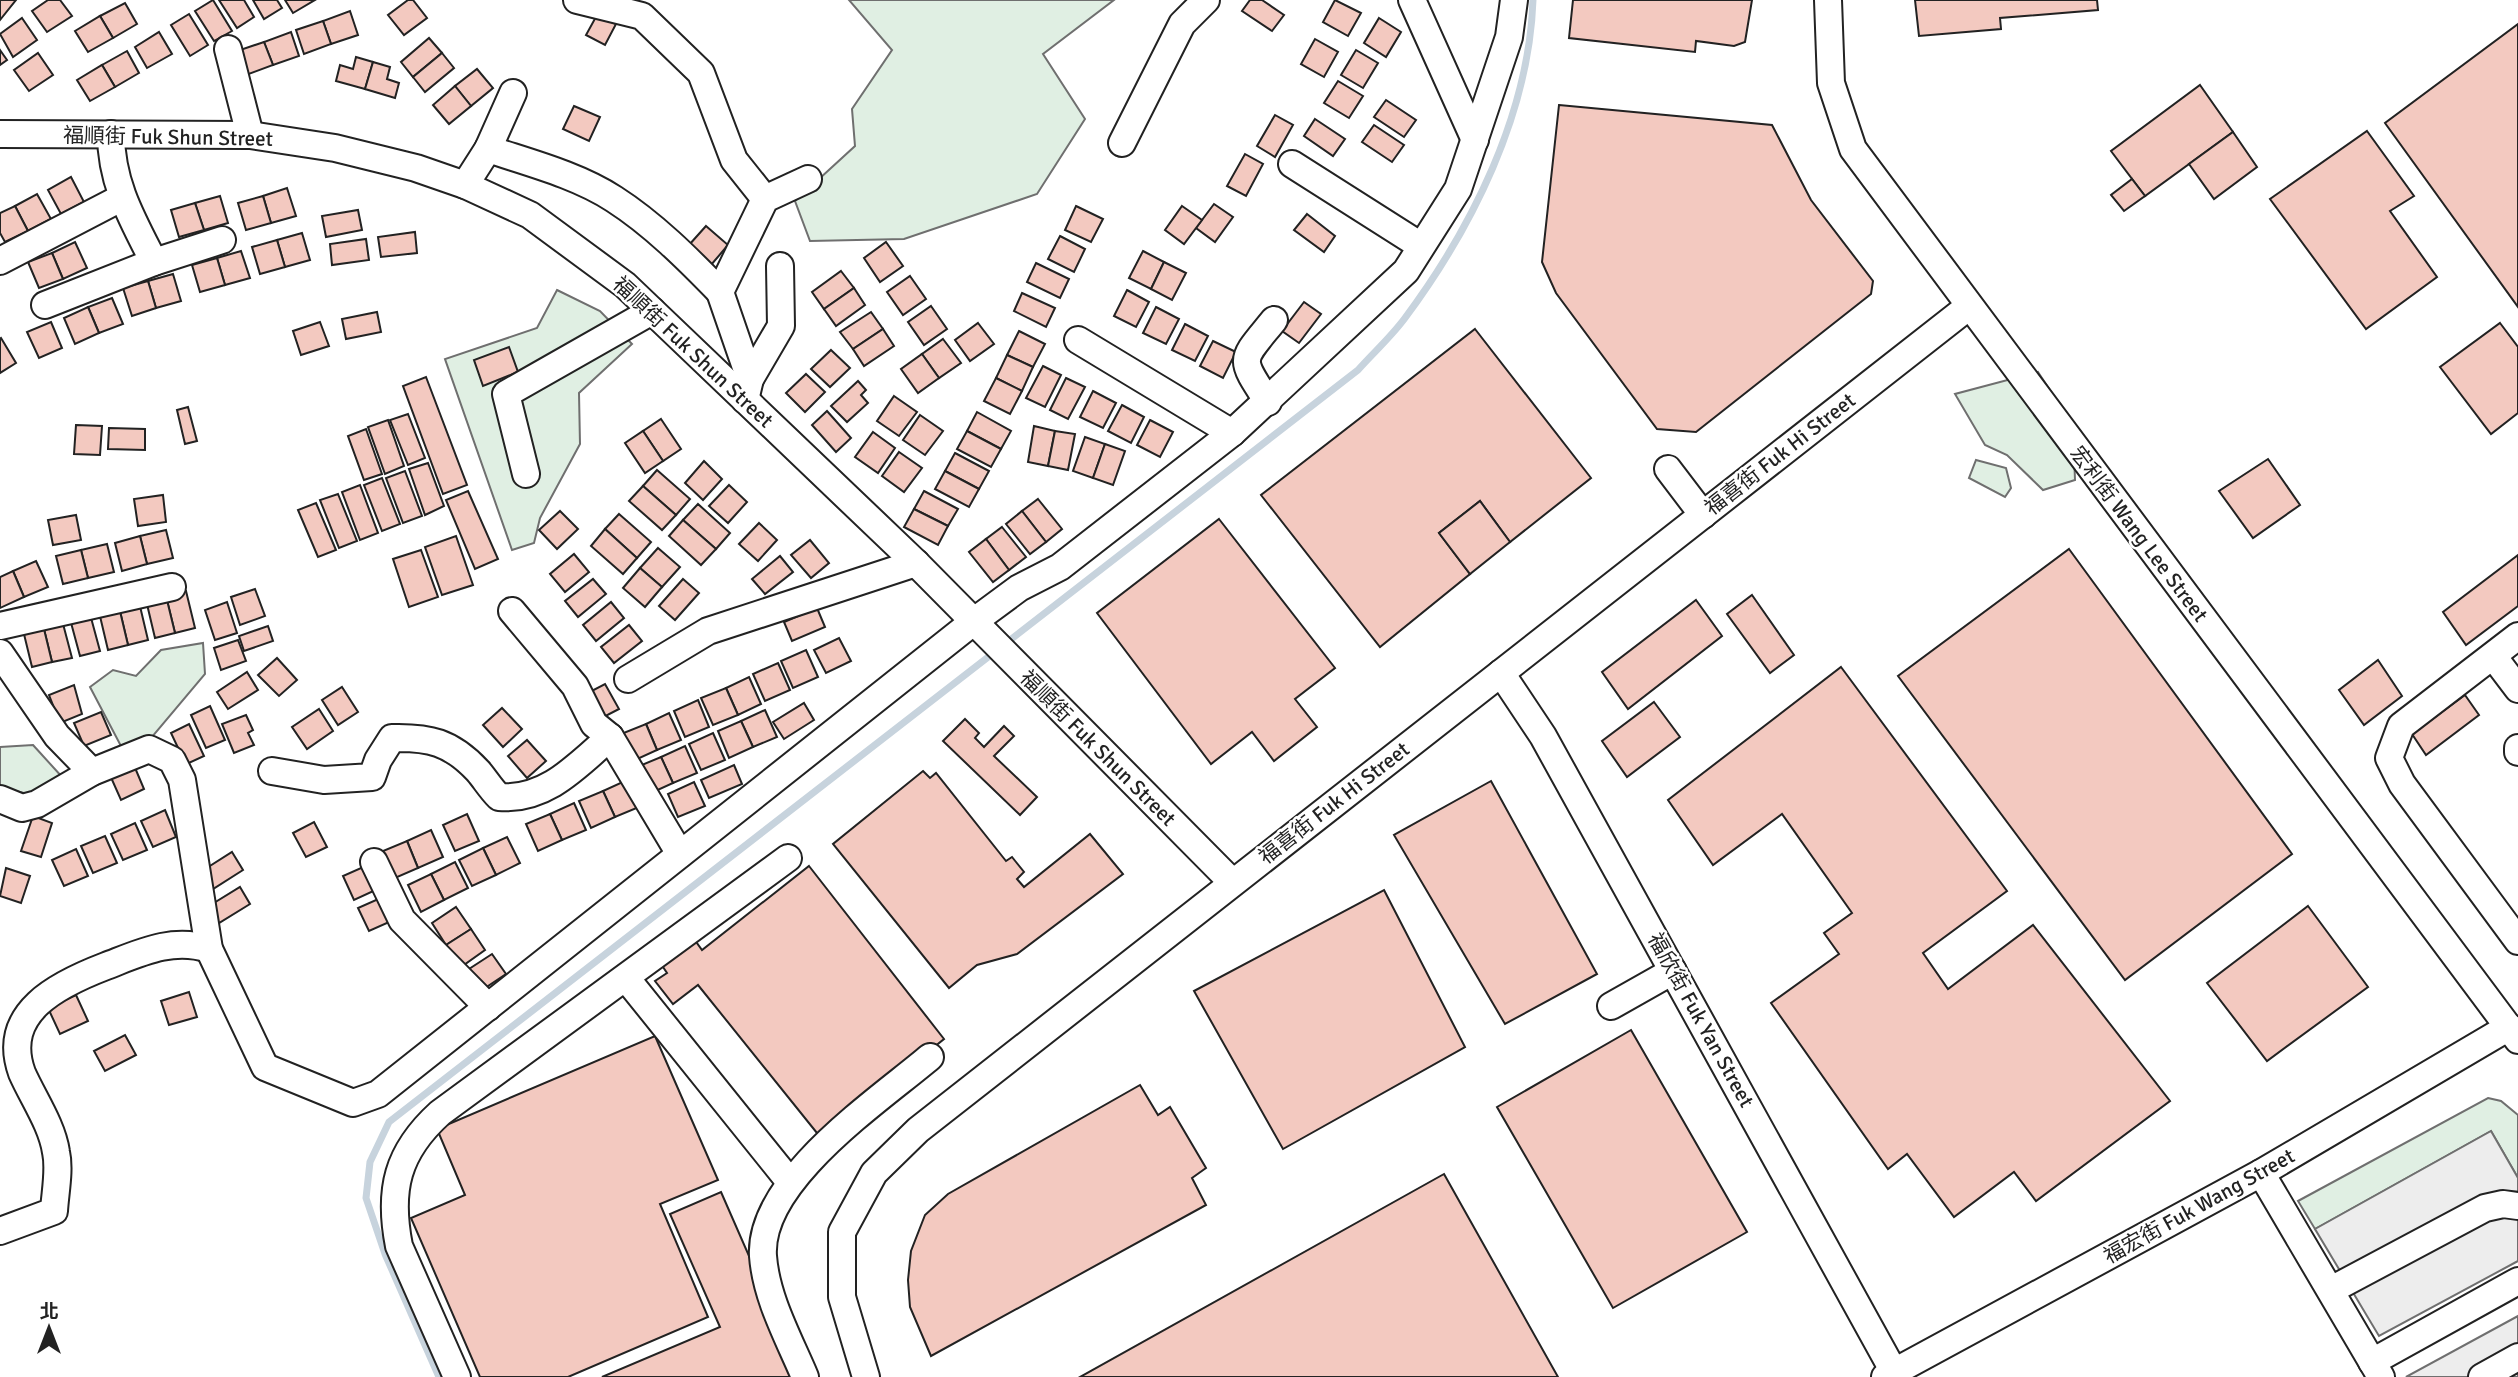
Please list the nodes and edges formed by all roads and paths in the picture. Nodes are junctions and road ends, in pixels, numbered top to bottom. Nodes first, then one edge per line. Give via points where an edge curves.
1 (577, 0) edge
2 (1206, 0) edge
3 (1412, 0) edge
4 (1514, 0) edge
5 (1828, 0) edge
6 (228, 49) dead end
7 (513, 93) dead end
8 (0, 134) edge
9 (111, 134) junction
10 (250, 135) junction
11 (1475, 140) junction
12 (1122, 143) dead end
13 (488, 149) junction
14 (1292, 164) dead end
15 (808, 179) dead end
16 (466, 185) junction
17 (121, 198) junction
18 (765, 199) junction
19 (222, 240) dead end
20 (1422, 246) junction
21 (0, 261) edge
22 (154, 262) junction
23 (780, 266) dead end
24 (720, 292) junction
25 (45, 305) dead end
26 (1968, 307) junction
27 (652, 311) junction
28 (1274, 320) dead end
29 (1079, 340) dead end
30 (748, 389) junction
31 (1268, 402) junction
32 (1232, 433) junction
33 (1668, 469) dead end
34 (526, 474) dead end
35 (1703, 515) junction
36 (916, 563) junction
37 (172, 587) dead end
38 (512, 611) dead end
39 (0, 626) edge
40 (978, 627) junction
41 (2518, 636) edge
42 (0, 653) edge
43 (2493, 656) junction
44 (1501, 673) junction
45 (628, 679) dead end
46 (2518, 689) edge
47 (610, 737) junction
48 (272, 771) dead end
49 (92, 772) junction
50 (0, 799) edge
51 (680, 854) junction
52 (788, 858) dead end
53 (374, 862) dead end
54 (1231, 882) junction
55 (2518, 941) edge
56 (209, 949) junction
57 (1673, 971) junction
58 (626, 978) junction
59 (1611, 1006) dead end
60 (488, 1007) junction
61 (2513, 1034) edge
62 (930, 1057) dead end
63 (2261, 1173) junction
64 (790, 1182) junction
65 (2518, 1206) edge
66 (0, 1231) edge
67 (2518, 1281) edge
68 (2331, 1290) junction
69 (2518, 1357) edge
70 (2376, 1370) edge
71 (1889, 1375) edge
72 (457, 1377) edge
73 (805, 1377) edge
74 (866, 1377) edge
75 (2482, 1377) edge

1 - 18 street via 642,16 701,73 734,160
2 - 12 street via 1182,24
3 - 11 street
4 - 11 street via 1509,37
5 - 26 street, 宏利街 Wang Lee Street via 1830,83 1853,149
6 - 10 street
7 - 13 street
8 - 9 street, 福順街 Fuk Shun Street
9 - 10 street, 福順街 Fuk Shun Street
9 - 17 street
10 - 16 street, 福順街 Fuk Shun Street via 335,148
11 - 20 street via 1458,189
13 - 16 street
13 - 24 street via 551,169 614,199 686,257
14 - 20 street
15 - 18 street
16 - 27 street, 福順街 Fuk Shun Street via 530,215 625,285
17 - 21 street
17 - 22 street
18 - 24 street
19 - 22 street
20 - 31 street via 1406,271
22 - 25 street
23 - 30 street via 781,326
24 - 30 street
26 - 35 street, 福喜街 Fuk Hi Street
26 - 61 street, 宏利街 Wang Lee Street
27 - 30 street, 福順街 Fuk Shun Street
27 - 34 street via 506,394
28 - 31 street via 1247,353 1246,369
29 - 32 street
30 - 36 street, 福順街 Fuk Shun Street
31 - 32 street
32 - 40 street via 1060,567 1019,588
33 - 35 street
35 - 44 street, 福喜街 Fuk Hi Street
36 - 40 street, 福順街 Fuk Shun Street
36 - 45 street via 708,631
37 - 39 street
38 - 47 street via 575,686 594,724
40 - 51 street
40 - 54 street, 福順街 Fuk Shun Street
41 - 43 street
42 - 49 street via 57,736
43 - 46 street
43 - 55 street via 2401,726 2389,758 2402,784
44 - 54 street, 福喜街 Fuk Hi Street
44 - 57 street, 福欣街 Fuk Yan Street via 1543,736
47 - 48 street via 554,786 512,798 499,797 478,771 443,742 416,737 392,738 372,776 324,780
47 - 51 street
49 - 50 street via 37,804 22,808
49 - 56 street via 149,749 172,760 183,780
51 - 60 street
52 - 58 street
53 - 60 street via 402,920
54 - 74 street, 福喜街 Fuk Hi Street via 918,1130 874,1173 842,1233 842,1297
56 - 60 street via 265,1067 353,1102 378,1094
56 - 66 street via 190,943 160,946 82,975 30,1007 18,1030 17,1052 56,1152 54,1211
57 - 59 street
57 - 71 street, 福欣街 Fuk Yan Street
58 - 64 street
58 - 72 street via 440,1114 417,1134 403,1159 394,1196 399,1246
61 - 63 street, 福宏街 Fuk Wang Street
62 - 64 street via 823,1147
63 - 68 street
63 - 71 street, 福宏街 Fuk Wang Street
64 - 73 street via 772,1210 763,1255 776,1311
65 - 68 street via 2485,1208
67 - 70 street
68 - 70 street
69 - 75 street

